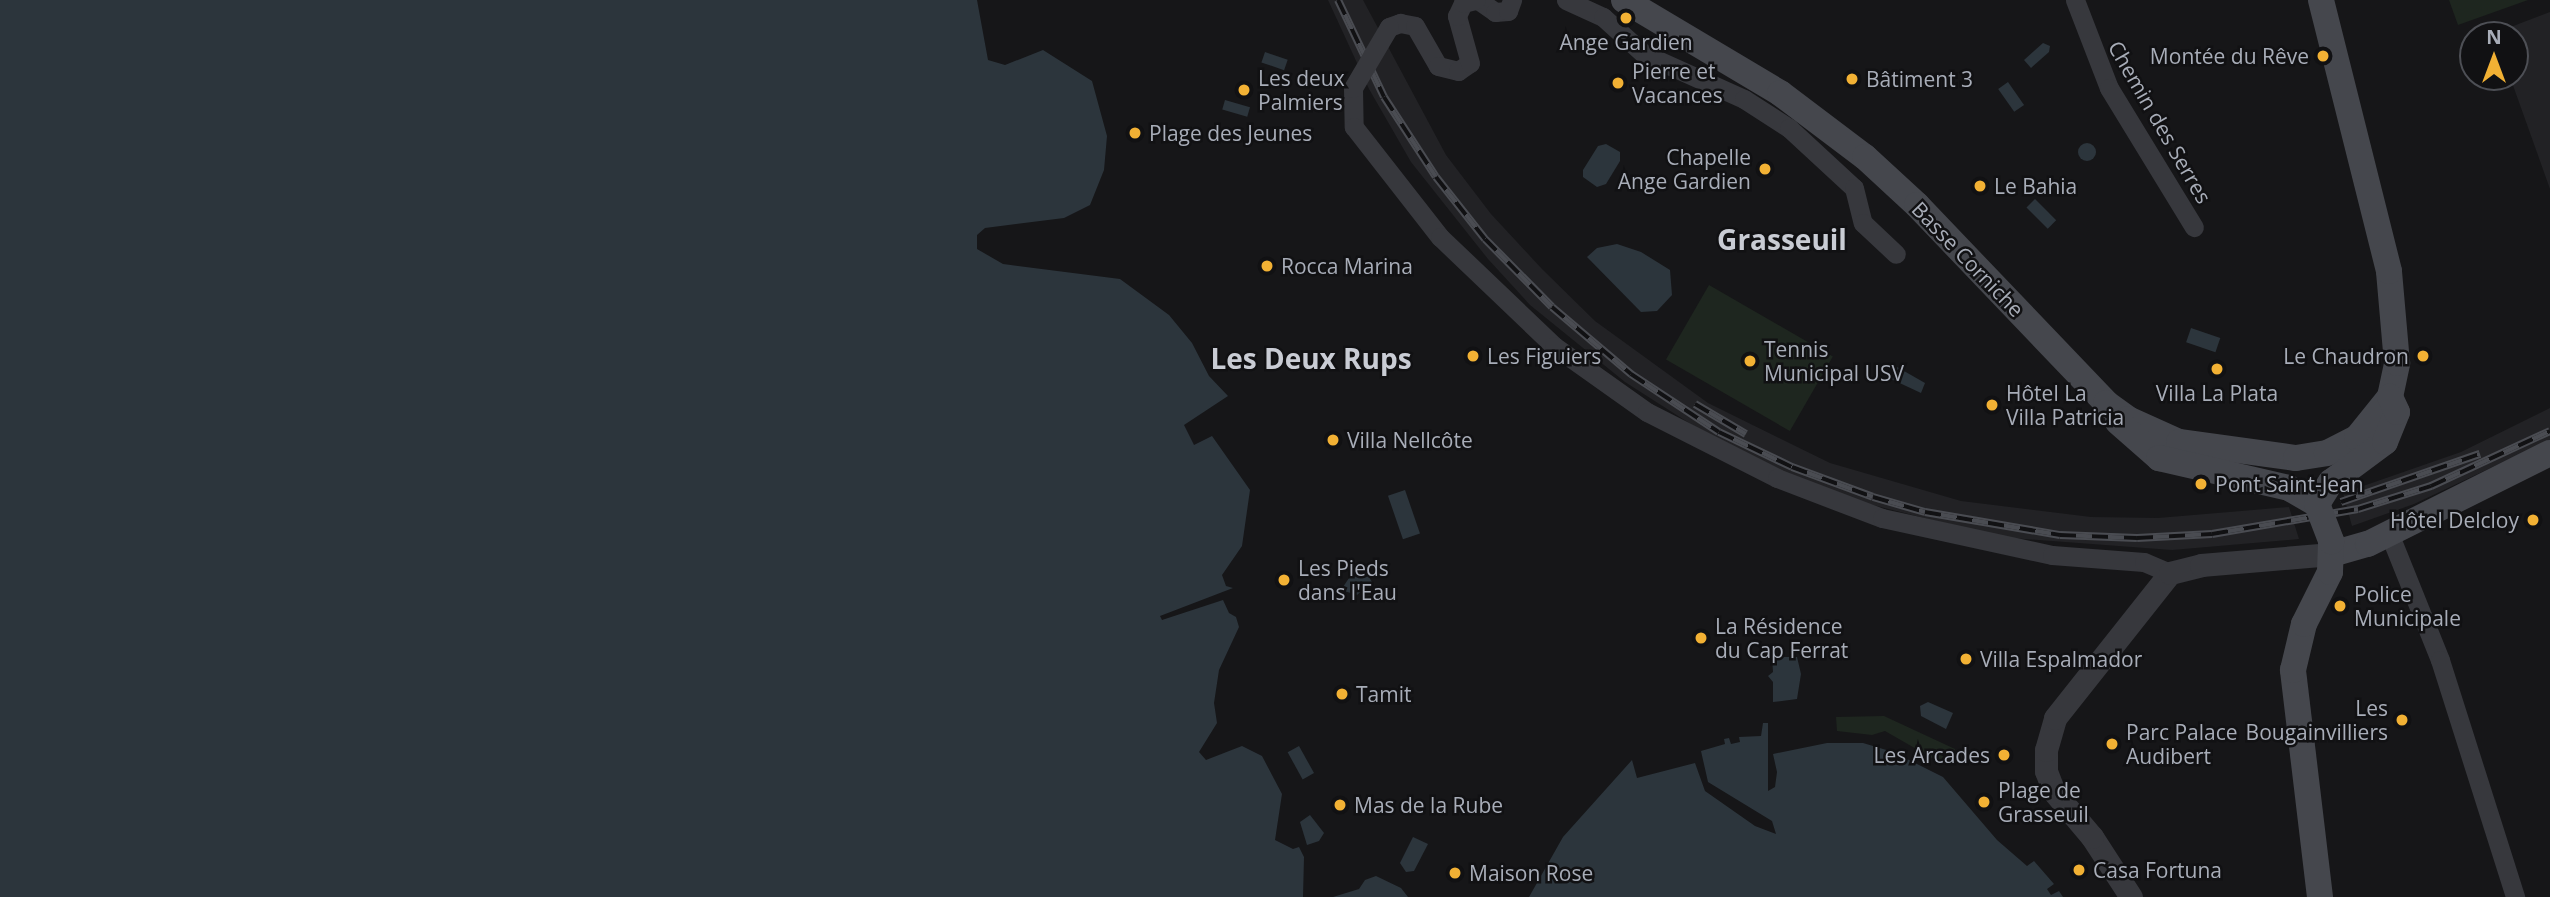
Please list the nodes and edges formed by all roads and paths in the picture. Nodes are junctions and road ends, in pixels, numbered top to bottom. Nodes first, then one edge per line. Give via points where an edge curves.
1 (1477, 0) edge
2 (1512, 0) edge
3 (1566, 0) edge
4 (1624, 0) edge
5 (2075, 0) edge
6 (2321, 0) edge
7 (2194, 227) dead end
8 (1896, 254) dead end
9 (2390, 397) junction
10 (2106, 403) junction
11 (2179, 442) junction
12 (2550, 453) edge
13 (2188, 467) junction
14 (2315, 497) junction
15 (2389, 533) junction
16 (2331, 548) junction
17 (2170, 573) junction
18 (2131, 897) edge
19 (2320, 897) edge
20 (2515, 897) edge

1 - 2 street via 1495,12 1508,11
1 - 17 street, bridge via 1464,3 1457,16 1470,63 1458,71 1438,66 1415,26 1400,23 1389,27 1353,88 1354,127 1440,237 1554,346 1647,412 1777,478 1882,518 2052,555 2144,562
3 - 8 street via 1603,17 1644,54 1744,99 1789,128 1854,188 1863,223
4 - 10 main road, Basse Corniche via 1780,93 1865,157 1917,205
5 - 7 street, Chemin des Serres via 2109,88
6 - 9 main road via 2389,271 2397,353
9 - 11 main road, Basse Corniche via 2357,438 2326,453 2275,457
9 - 14 main road via 2397,412 2385,442
10 - 11 main road, Basse Corniche
10 - 13 main road via 2146,450
11 - 13 main road via 2180,456
12 - 15 main road
13 - 14 main road
14 - 16 main road, bridge
15 - 16 main road
15 - 20 street via 2440,660
16 - 17 street
16 - 19 main road via 2330,572 2304,624 2293,670
17 - 18 street via 2055,718 2047,735 2046,771 2054,792

